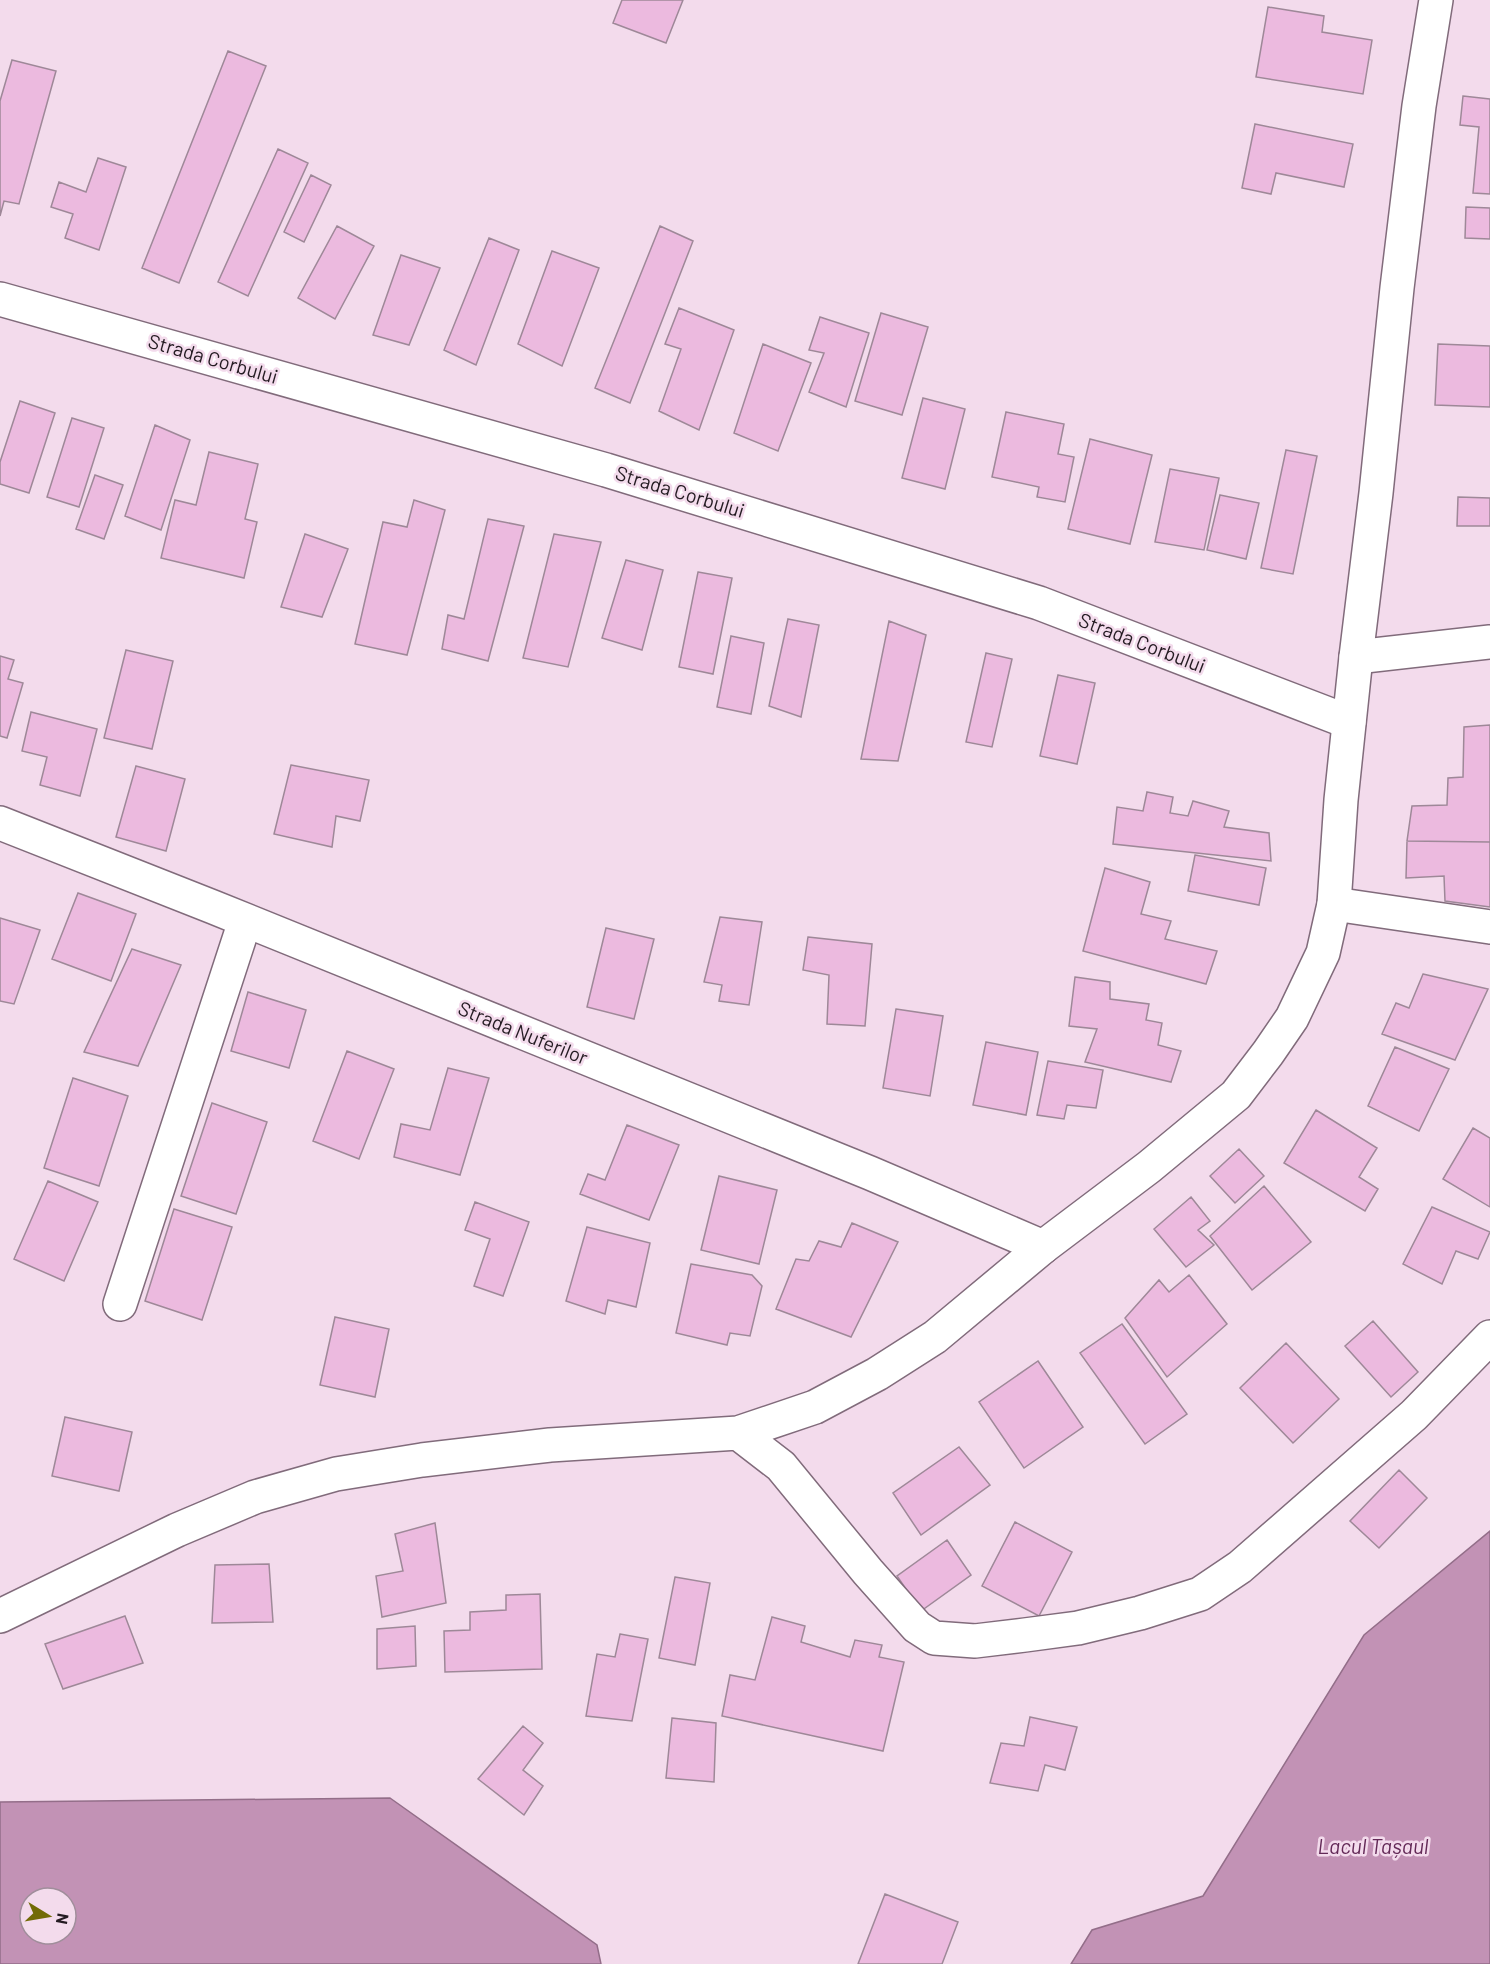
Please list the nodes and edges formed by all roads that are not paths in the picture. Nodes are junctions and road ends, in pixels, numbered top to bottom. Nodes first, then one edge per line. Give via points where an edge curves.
1 (1436, 0) edge
2 (0, 299) edge
3 (1490, 642) edge
4 (1356, 657) junction
5 (1349, 722) junction
6 (0, 823) edge
7 (1334, 904) junction
8 (245, 921) junction
9 (1490, 927) edge
10 (1043, 1247) junction
11 (120, 1304) dead end
12 (1490, 1337) edge
13 (738, 1433) junction
14 (0, 1616) edge

1 - 4 street via 1416,129
2 - 5 street, Strada Corbului via 606,470 1027,600
3 - 4 street
4 - 5 street
5 - 7 street
6 - 8 street, Strada Nuferilor
7 - 9 street
7 - 10 street via 1323,953 1292,1018 1236,1095
8 - 10 street, Strada Nuferilor via 859,1168
8 - 11 street
10 - 13 street via 935,1337 877,1374 815,1407
12 - 13 street via 1414,1415 1240,1567 1200,1594 1140,1613 1067,1629 975,1641 934,1638 917,1627 781,1466
13 - 14 street via 550,1445 336,1474 255,1497 206,1517

